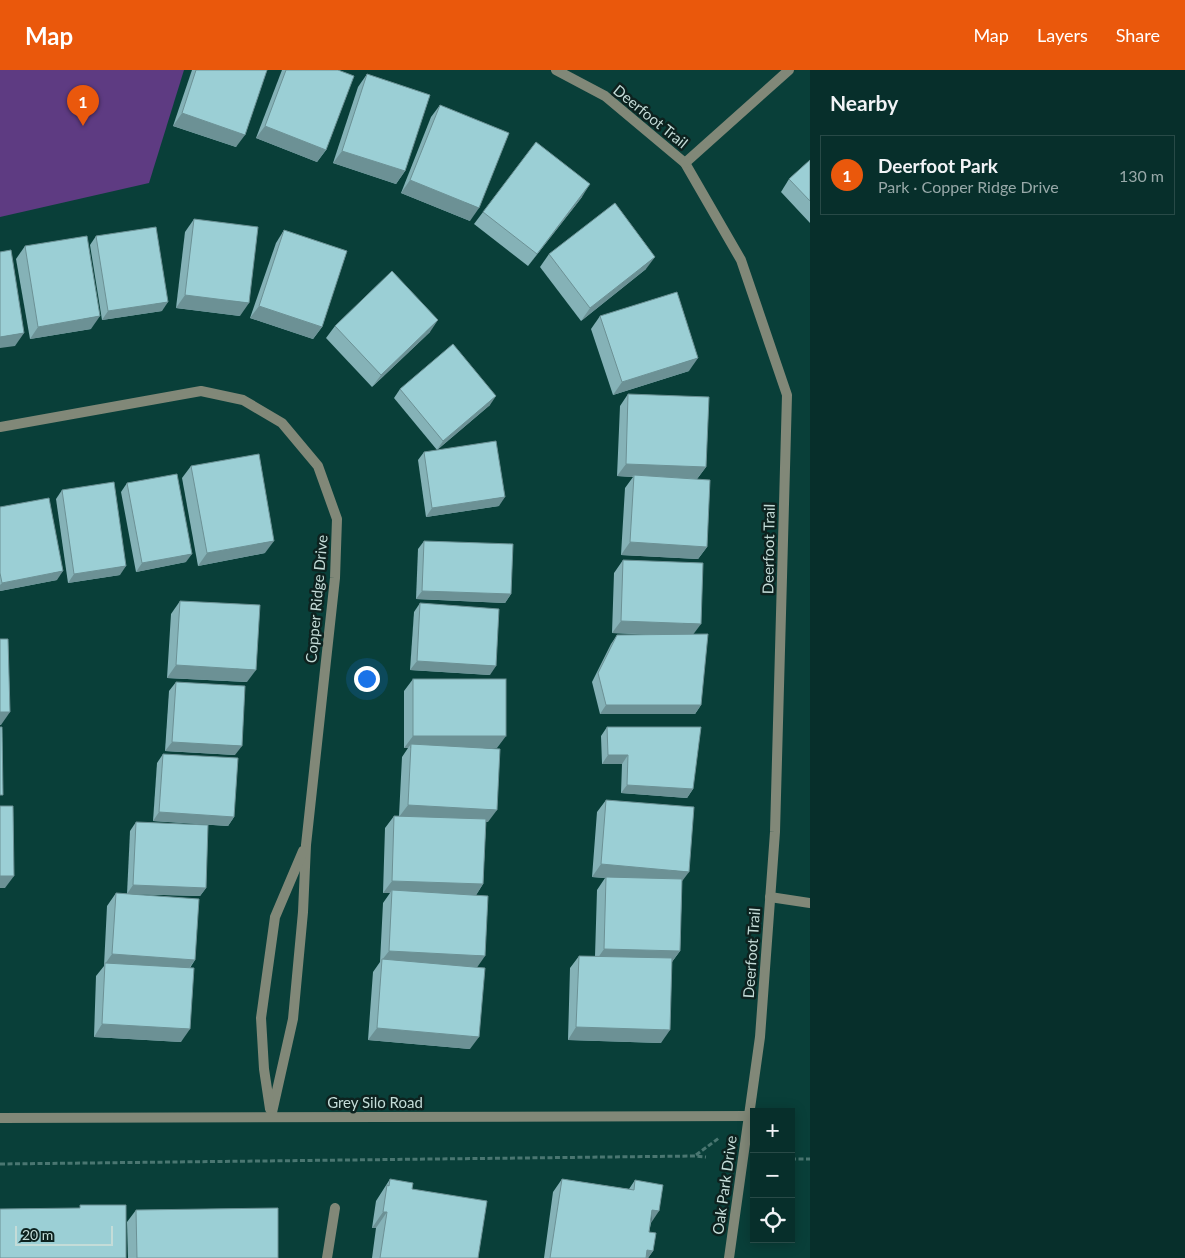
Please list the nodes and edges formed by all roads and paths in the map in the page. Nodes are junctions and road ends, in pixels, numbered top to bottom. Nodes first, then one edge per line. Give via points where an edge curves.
1 (556, 70) edge
2 (790, 70) edge
3 (685, 163) junction
4 (0, 427) edge
5 (306, 845) junction
6 (770, 897) junction
7 (810, 904) edge
8 (749, 1116) junction
9 (271, 1117) junction
10 (0, 1118) edge
11 (706, 1157) dead end
12 (795, 1159) edge
13 (810, 1160) edge
14 (0, 1164) edge
15 (336, 1208) dead end
16 (327, 1258) edge
17 (729, 1258) edge

1 - 3 street, Deerfoot Trail via 605,96
2 - 3 street
3 - 6 street, Deerfoot Trail via 741,260 787,395 775,832
4 - 5 street, Copper Ridge Drive via 201,391 243,400 282,423 318,466 337,520 336,578
5 - 9 street, Copper Ridge Drive via 294,1019
5 - 9 street, Copper Ridge Drive via 275,917 261,1018
6 - 7 street
6 - 8 street, Deerfoot Trail via 760,1037
8 - 9 street, Grey Silo Road
8 - 17 street, Oak Park Drive
9 - 10 street, Grey Silo Road
11 - 14 path
12 - 13 path
15 - 16 street

